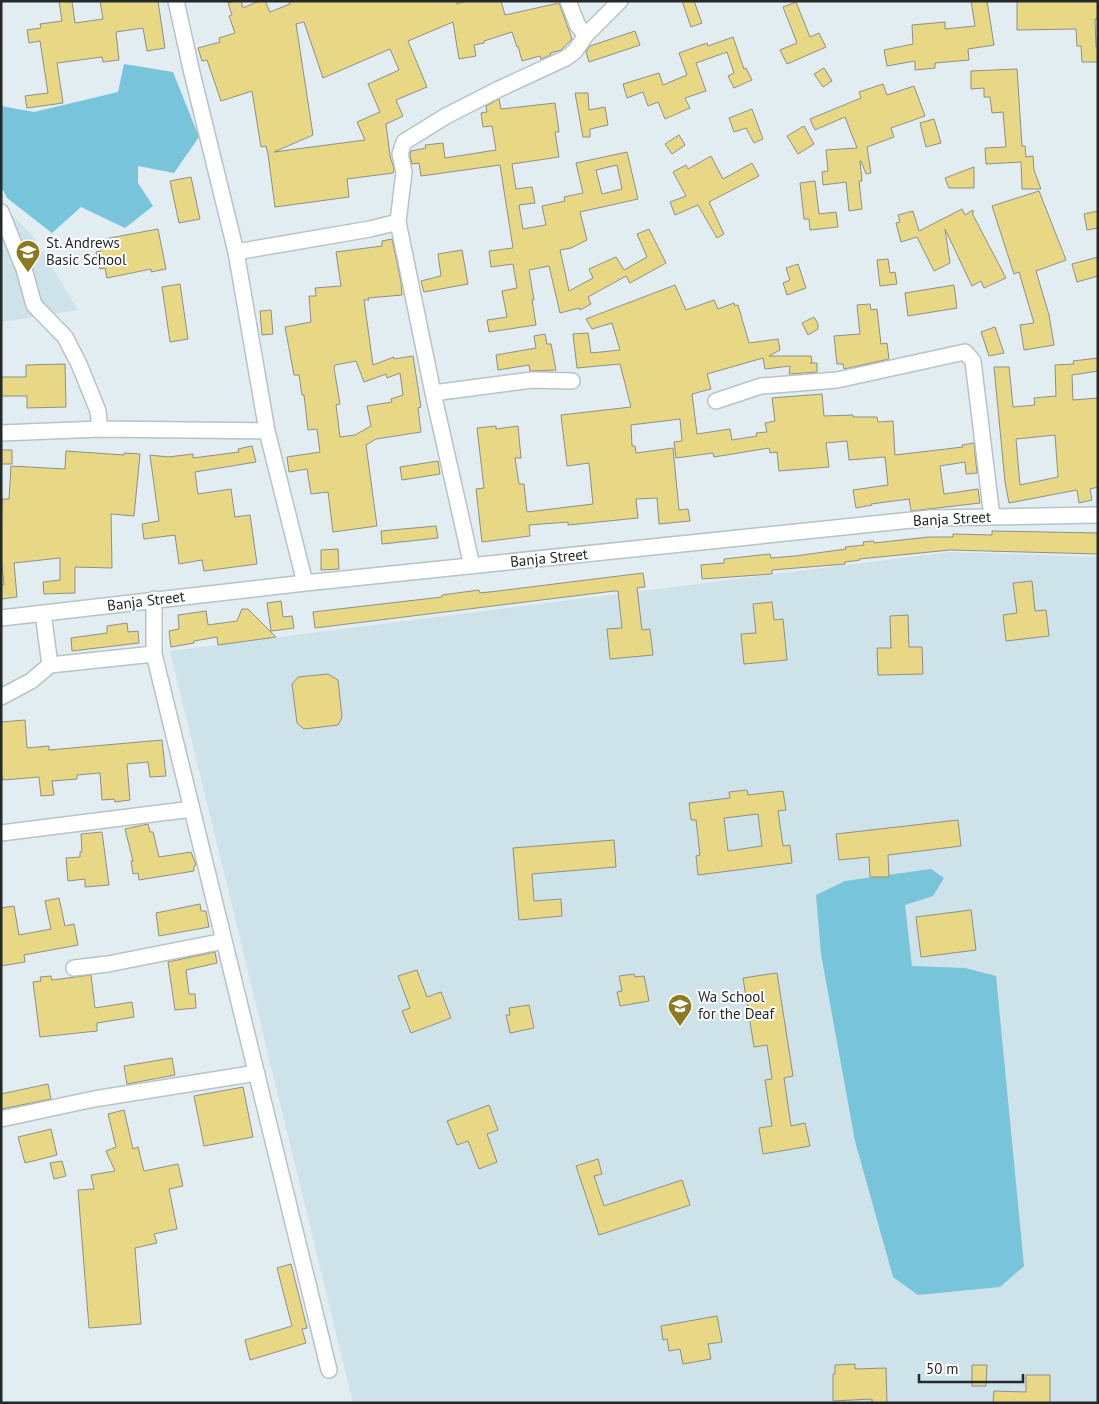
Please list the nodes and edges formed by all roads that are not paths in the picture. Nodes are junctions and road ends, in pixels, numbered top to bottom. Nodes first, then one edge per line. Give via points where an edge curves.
1 (176, 1) edge
2 (568, 1) edge
3 (620, 1) edge
4 (586, 35) junction
5 (1, 212) edge
6 (398, 222) junction
7 (236, 252) junction
8 (572, 381) dead end
9 (433, 393) junction
10 (716, 401) dead end
11 (100, 429) junction
12 (267, 431) junction
13 (1, 433) edge
14 (1098, 515) edge
15 (992, 517) junction
16 (472, 566) junction
17 (305, 583) junction
18 (154, 600) junction
19 (43, 613) junction
20 (1, 618) edge
21 (154, 654) junction
22 (50, 665) junction
23 (1, 697) edge
24 (192, 809) junction
25 (1, 833) edge
26 (224, 941) junction
27 (74, 968) dead end
28 (256, 1073) junction
29 (1, 1119) edge
30 (329, 1370) dead end

1 - 7 street
2 - 4 street via 578,26
3 - 4 street
4 - 6 street via 566,58 455,111 404,142 400,154 404,172
5 - 11 street via 24,269 34,305 65,337 98,411
6 - 7 street
6 - 9 street
7 - 12 street
8 - 9 street via 532,380
9 - 16 street
10 - 15 street via 761,386 837,380 964,352 973,361
11 - 12 street
11 - 13 street
12 - 17 street
14 - 15 street, Banja Street
15 - 16 street, Banja Street via 931,518
16 - 17 street, Banja Street
17 - 18 street, Banja Street
18 - 19 street, Banja Street
18 - 21 street
19 - 20 street, Banja Street
19 - 22 street
21 - 22 street
21 - 24 street
22 - 23 street via 31,681
24 - 25 street
24 - 26 street
26 - 27 street
26 - 28 street
28 - 29 street via 94,1099
28 - 30 street

